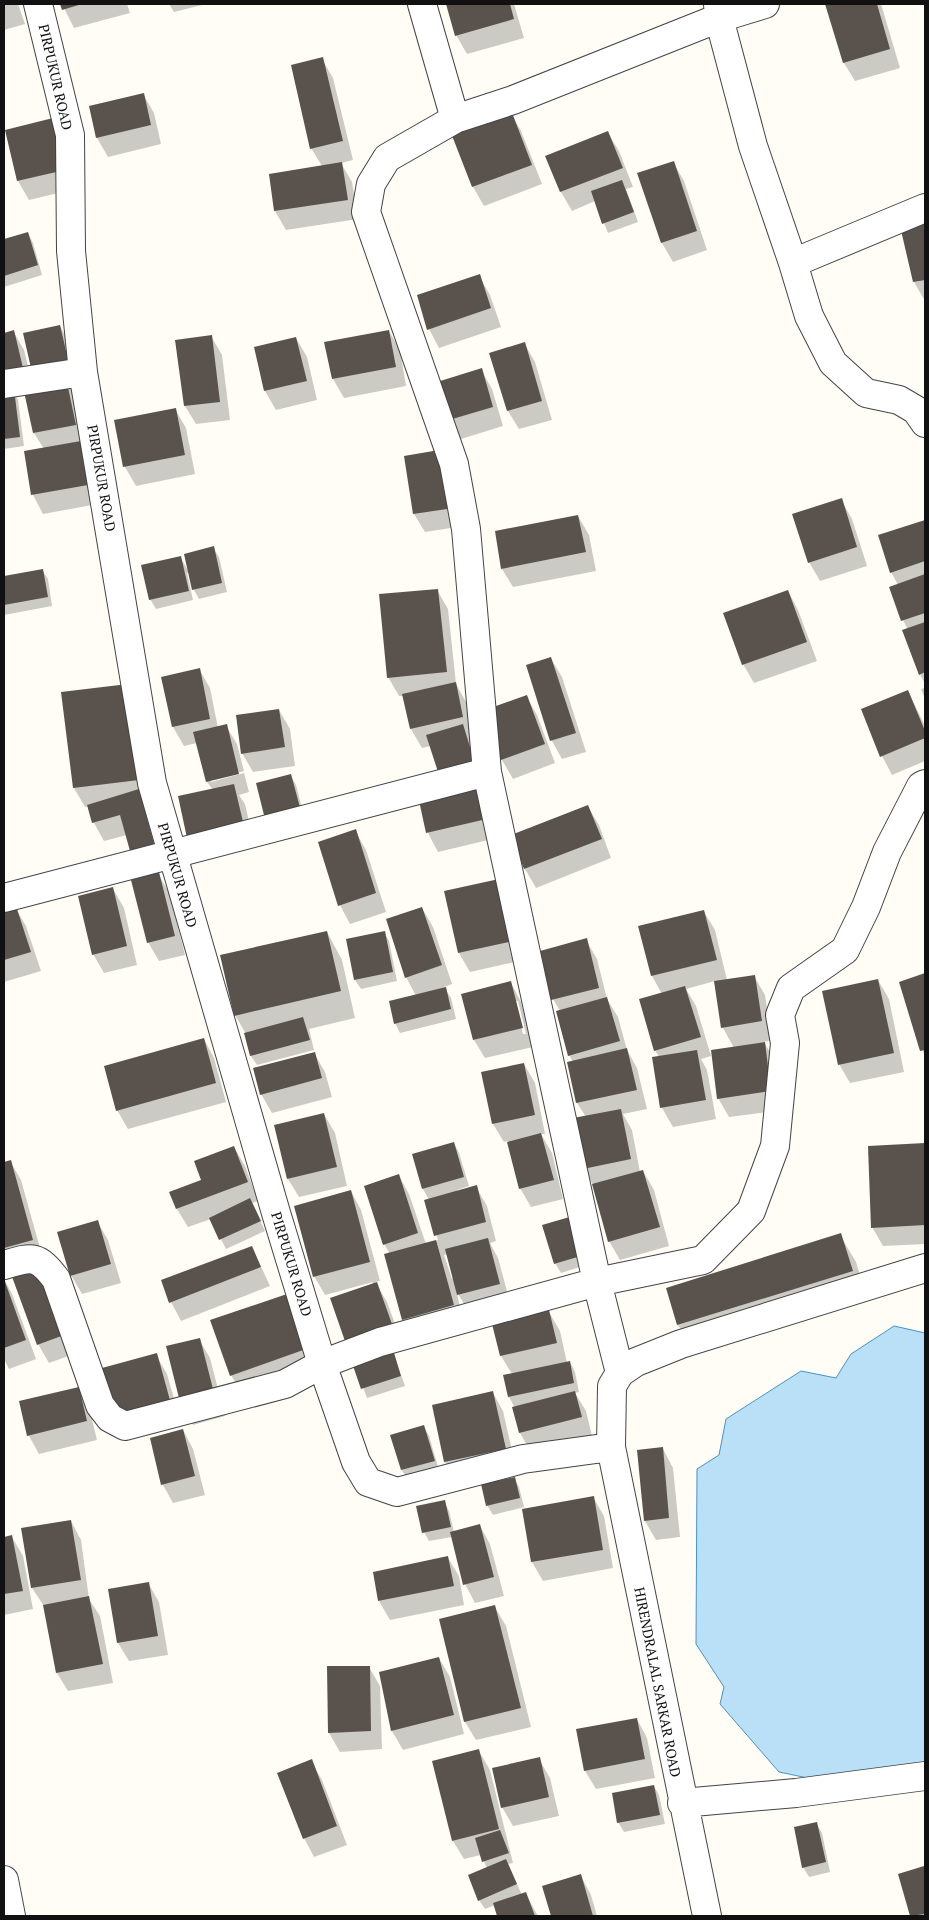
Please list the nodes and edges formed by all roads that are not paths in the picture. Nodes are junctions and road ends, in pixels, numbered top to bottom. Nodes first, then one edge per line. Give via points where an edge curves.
1 (38, 4) edge
2 (422, 4) edge
3 (765, 4) edge
4 (718, 11) edge
5 (455, 119) junction
6 (925, 208) edge
7 (793, 262) junction
8 (84, 372) junction
9 (4, 384) edge
10 (925, 422) edge
11 (488, 772) junction
12 (925, 784) edge
13 (172, 855) junction
14 (4, 898) edge
15 (4, 1265) edge
16 (925, 1268) edge
17 (597, 1282) junction
18 (322, 1364) junction
19 (620, 1373) junction
20 (610, 1447) junction
21 (925, 1776) edge
22 (682, 1802) junction
23 (4, 1880) edge
24 (11, 1916) edge
25 (707, 1916) edge

1 - 8 street, PIRPUKUR ROAD via 70,135 71,251
2 - 5 street
3 - 4 street
4 - 5 street via 513,100
4 - 7 street via 753,146
5 - 11 street via 386,158 371,184 366,212 454,464 466,530
6 - 7 street
7 - 10 street via 809,316 833,363 866,393 899,400 916,410
8 - 9 street
8 - 13 street, PIRPUKUR ROAD via 152,783
11 - 13 street
11 - 17 street
12 - 17 street via 921,786 887,852 845,950 791,988 780,1015 785,1043 775,1146 751,1211 703,1260
13 - 14 street
13 - 18 street, PIRPUKUR ROAD
15 - 18 street via 31,1258 44,1263 56,1279 100,1405 110,1418 125,1426 285,1384
16 - 19 street via 681,1344 636,1362
17 - 18 street via 380,1342
17 - 19 street
18 - 20 street, PIRPUKUR ROAD via 356,1462 368,1482 397,1492 523,1459
19 - 20 street, HIRENDRALAL SARKAR ROAD via 612,1386
20 - 22 street, HIRENDRALAL SARKAR ROAD
21 - 22 street via 796,1793
22 - 25 street, HIRENDRALAL SARKAR ROAD
23 - 24 street

